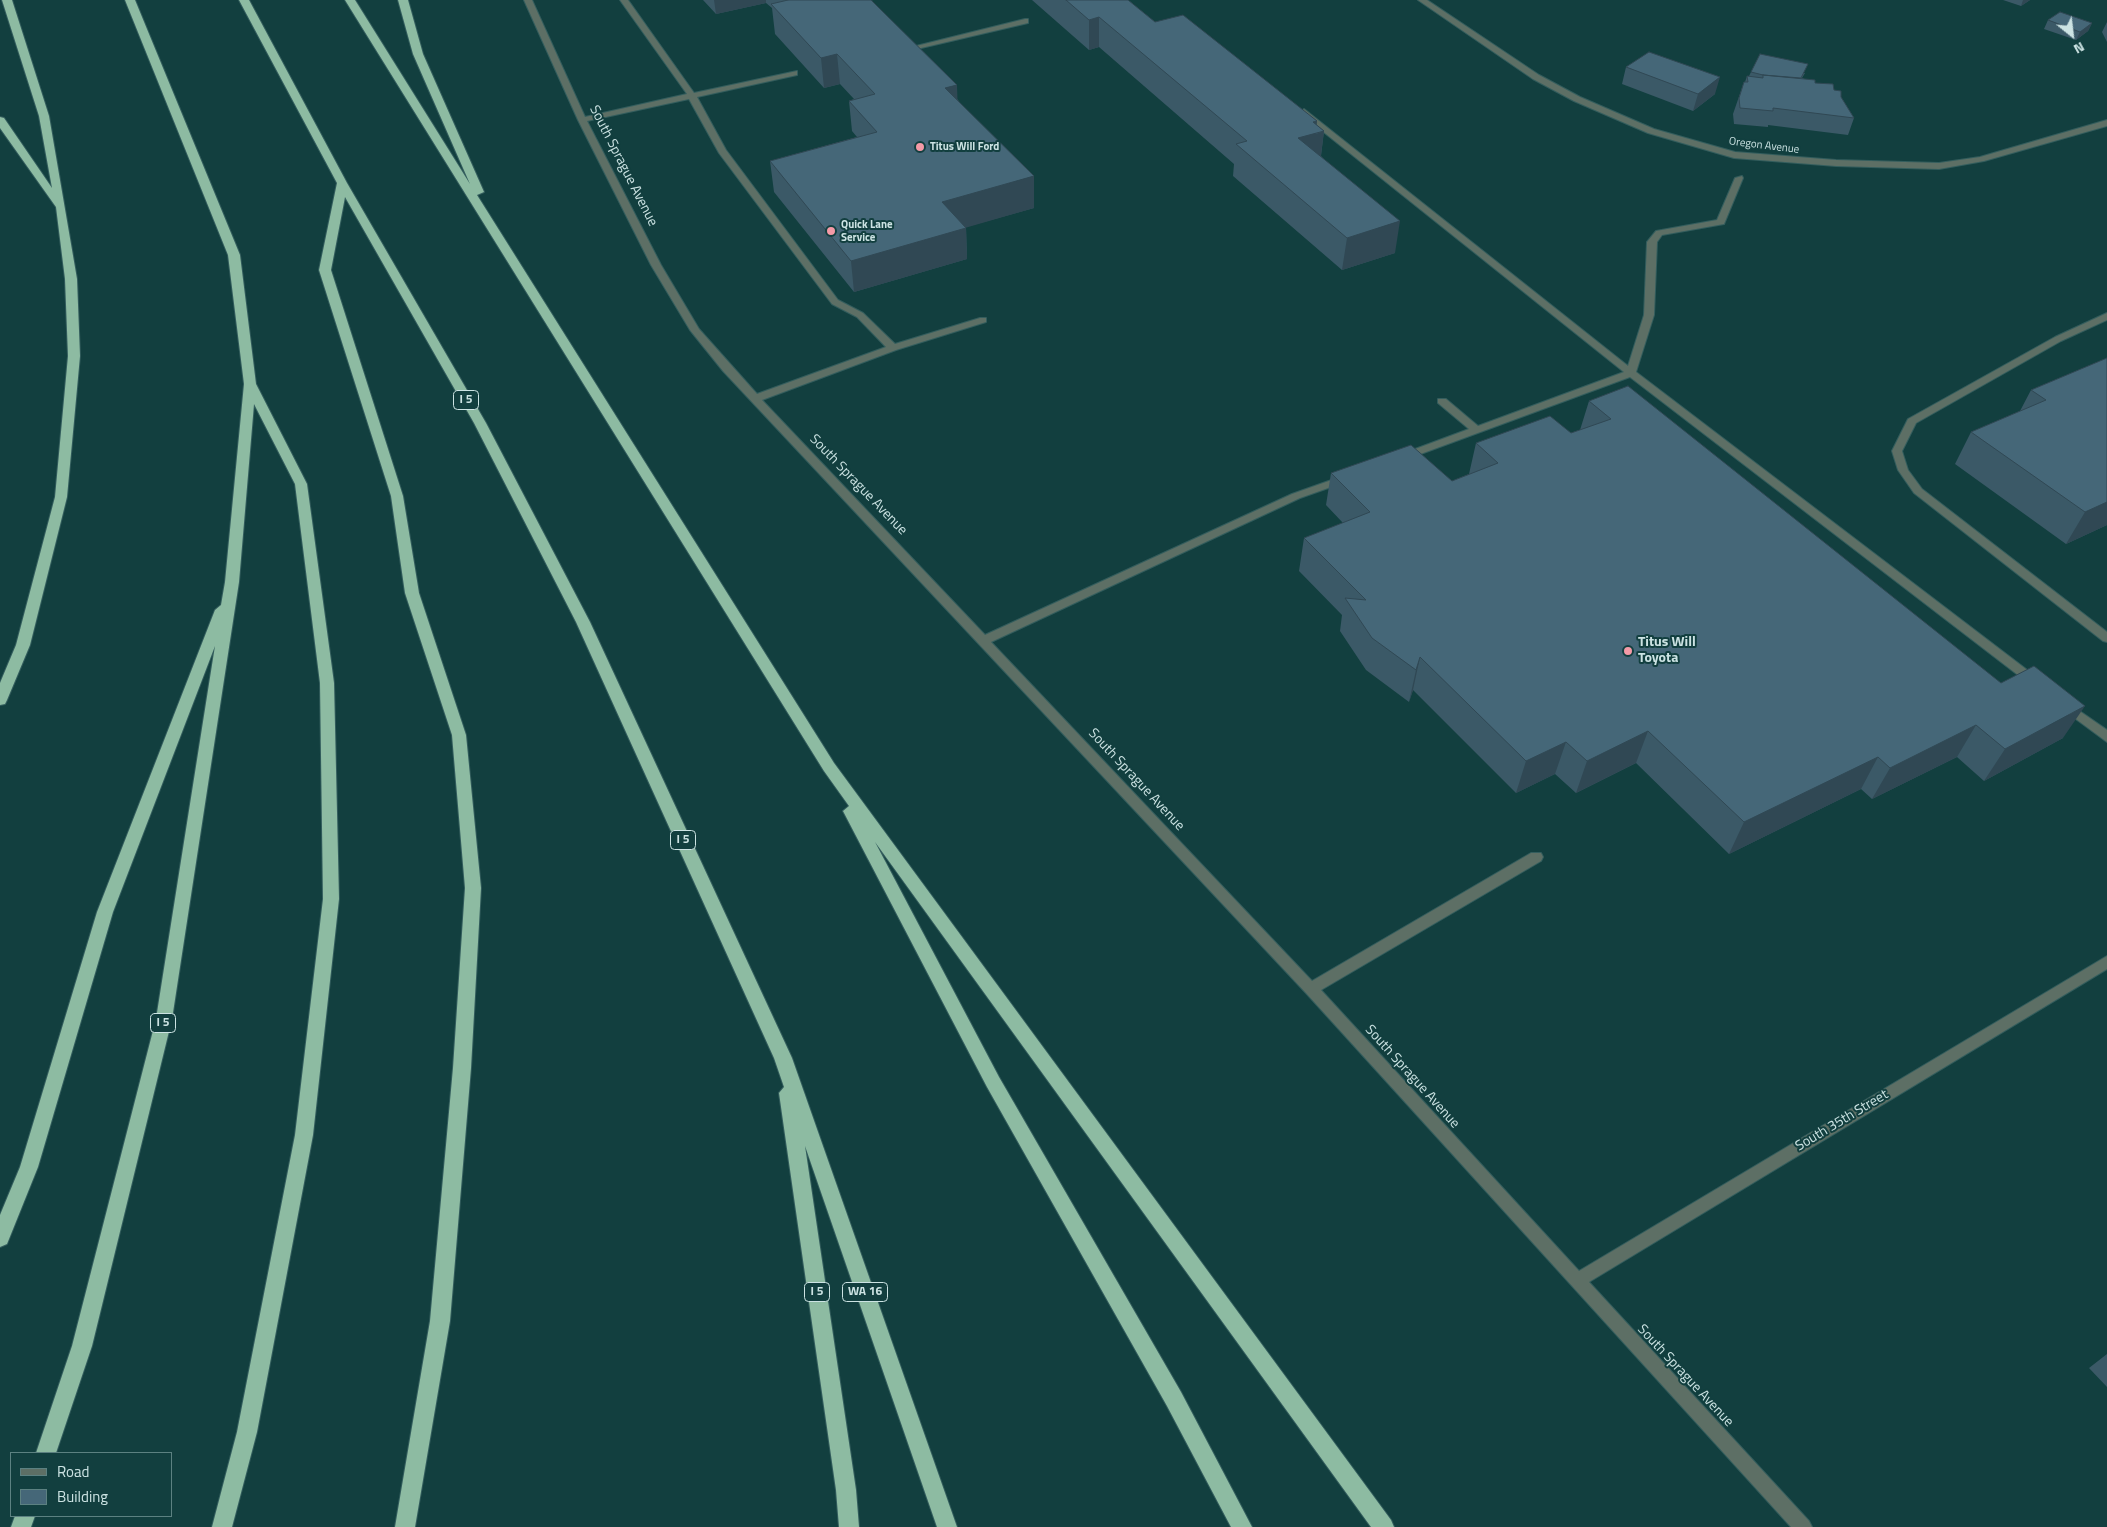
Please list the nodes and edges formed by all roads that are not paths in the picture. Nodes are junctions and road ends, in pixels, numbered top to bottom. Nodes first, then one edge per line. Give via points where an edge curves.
1 (7, 0) edge
2 (130, 0) edge
3 (244, 0) edge
4 (350, 0) edge
5 (403, 0) edge
6 (528, 0) edge
7 (624, 0) edge
8 (1422, 0) edge
9 (1025, 20) dead end
10 (902, 51) edge
11 (794, 73) edge
12 (692, 96) junction
13 (1295, 104) edge
14 (0, 120) edge
15 (582, 120) junction
16 (2107, 123) edge
17 (1739, 178) dead end
18 (342, 183) junction
19 (61, 208) junction
20 (524, 280) junction
21 (2107, 316) edge
22 (983, 320) dead end
23 (893, 348) junction
24 (1631, 373) junction
25 (250, 384) junction
26 (754, 399) junction
27 (1442, 401) dead end
28 (1476, 430) junction
29 (1393, 461) edge
30 (1356, 474) edge
31 (232, 582) junction
32 (2107, 638) edge
33 (985, 640) junction
34 (23, 645) junction
35 (0, 682) edge
36 (0, 700) edge
37 (2107, 737) edge
38 (829, 767) junction
39 (1536, 857) dead end
40 (2107, 962) edge
41 (1311, 989) junction
42 (784, 1058) junction
43 (0, 1238) edge
44 (1577, 1281) junction
45 (46, 1452) edge
46 (222, 1527) edge
47 (405, 1527) edge
48 (848, 1527) edge
49 (947, 1527) edge
50 (1242, 1527) edge
51 (1384, 1527) edge
52 (1802, 1527) edge

1 - 19 highway via 44,116
2 - 25 highway, I 5 via 234,255
3 - 18 highway, I 5
4 - 20 highway
5 - 20 highway via 418,54 446,121
6 - 15 street, South Sprague Avenue
7 - 12 street
8 - 16 street, Oregon Avenue via 1577,100 1651,131 1734,155 1836,163 1939,166 1981,160
9 - 10 street
11 - 12 street
12 - 15 street
12 - 23 street via 722,151 835,302 860,315
13 - 24 street
14 - 19 highway
15 - 26 street, South Sprague Avenue via 656,265 690,322
17 - 24 street via 1721,222 1659,233 1652,242 1650,315
18 - 42 highway, I 5 via 480,424 583,622
18 - 47 highway via 325,270 397,496 412,593 459,735 473,888 462,1068 440,1322
19 - 34 highway via 71,279 74,356 61,497
20 - 38 highway
21 - 32 street via 2058,339 1912,421 1897,451 1903,470 1918,491
22 - 23 street
23 - 26 street
24 - 28 street
24 - 37 street
25 - 31 highway, I 5
25 - 46 highway via 301,484 327,684 331,899 304,1135 247,1432
26 - 33 street, South Sprague Avenue
27 - 28 street
28 - 29 street
30 - 33 street via 1296,496
31 - 43 highway via 105,912 29,1167
31 - 45 highway, I 5 via 164,1019 82,1346
33 - 41 street, South Sprague Avenue
34 - 35 highway
34 - 36 highway
38 - 50 highway via 993,1082 1174,1399
38 - 51 highway
39 - 41 street
40 - 44 street, South 35th Street
41 - 44 street, South Sprague Avenue
42 - 48 highway, I 5 via 846,1490
42 - 49 highway, WA 16
44 - 52 street, South Sprague Avenue

